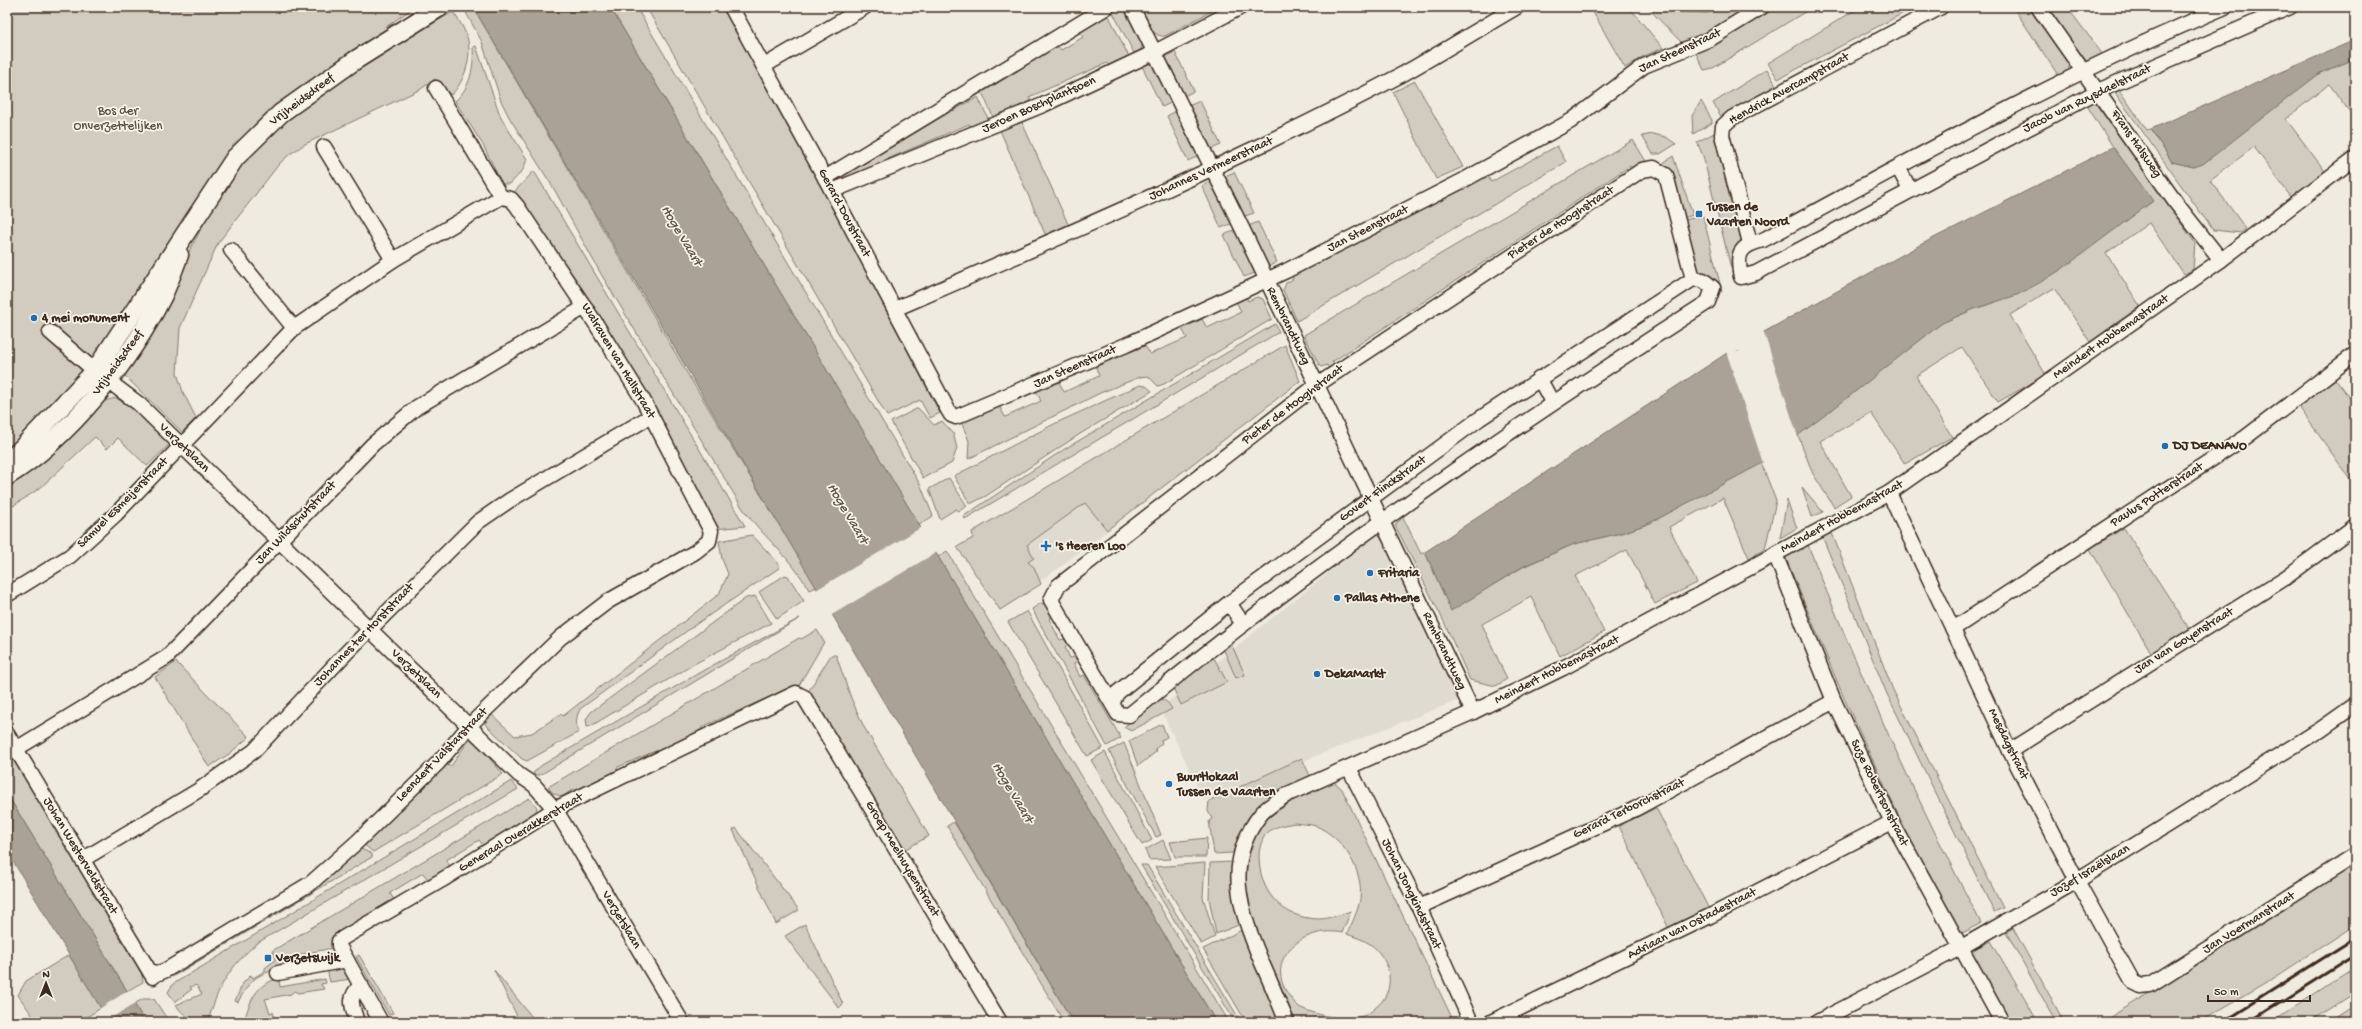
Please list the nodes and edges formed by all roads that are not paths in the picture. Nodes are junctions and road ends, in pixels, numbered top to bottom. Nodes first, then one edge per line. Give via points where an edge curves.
1 (732, 7) edge
2 (865, 7) edge
3 (1107, 7) edge
4 (1132, 7) edge
5 (1241, 7) edge
6 (1517, 7) edge
7 (1762, 7) edge
8 (1940, 7) edge
9 (2038, 7) edge
10 (2225, 7) edge
11 (2290, 7) edge
12 (436, 9) edge
13 (2265, 12) edge
14 (1155, 52) junction
15 (764, 66) junction
16 (2084, 70) junction
17 (436, 88) dead end
18 (2098, 91) junction
19 (324, 147) dead end
20 (2355, 158) edge
21 (1898, 166) junction
22 (1212, 169) junction
23 (829, 184) junction
24 (1910, 190) junction
25 (501, 197) junction
26 (1750, 243) junction
27 (231, 250) dead end
28 (393, 260) junction
29 (2221, 260) junction
30 (1693, 279) junction
31 (1266, 281) junction
32 (585, 307) junction
33 (895, 309) junction
34 (294, 328) junction
35 (50, 332) dead end
36 (2355, 354) edge
37 (102, 375) junction
38 (1539, 378) junction
39 (1317, 385) junction
40 (1552, 402) junction
41 (651, 416) junction
42 (956, 417) joint
43 (181, 445) junction
44 (7, 464) edge
45 (7, 476) edge
46 (1889, 493) junction
47 (1371, 497) junction
48 (1382, 522) junction
49 (2355, 526) edge
50 (279, 540) junction
51 (709, 541) joint
52 (1775, 554) junction
53 (7, 595) edge
54 (1229, 603) junction
55 (1243, 624) junction
56 (370, 629) junction
57 (1953, 629) junction
58 (804, 697) joint
59 (1834, 701) junction
60 (1112, 704) junction
61 (2355, 704) edge
62 (1473, 712) junction
63 (469, 726) junction
64 (7, 734) edge
65 (16, 749) junction
66 (2010, 751) junction
67 (1348, 768) junction
68 (556, 809) junction
69 (1892, 822) junction
70 (2355, 855) edge
71 (82, 860) junction
72 (2077, 881) junction
73 (1419, 907) junction
74 (1960, 948) junction
75 (344, 955) junction
76 (278, 973) dead end
77 (151, 974) joint
78 (361, 985) junction
79 (2141, 986) joint
80 (378, 1021) edge
81 (357, 1022) edge
82 (682, 1022) edge
83 (1000, 1022) edge
84 (1288, 1022) edge
85 (1471, 1022) edge
86 (1491, 1022) edge
87 (1817, 1022) edge
88 (2002, 1022) edge

1 - 15 street, Gerard Doustraat
2 - 15 street
3 - 23 street
4 - 14 street, Rembrandtweg
5 - 14 street, Jeroen Boschplantsoen
6 - 22 street, Johannes Vermeerstraat via 1404,73
7 - 31 street, Jan Steenstraat via 1710,39 1644,66 1564,125 1464,180
8 - 26 street, Hendrick Avercampstraat via 1738,114 1723,126 1722,134
9 - 16 street, Frans Halsweg
10 - 16 street, Jacob van Ruysdaelstraat
11 - 13 street, Jacob van Ruysdaelstraat
12 - 37 main road, Vrijheidsdreef via 354,61 281,113 235,158 191,222
13 - 18 street, Jacob van Ruysdaelstraat
14 - 22 street, Rembrandtweg
14 - 23 street, Jeroen Boschplantsoen via 1043,105
15 - 23 street, Gerard Doustraat
16 - 18 street, Frans Halsweg
16 - 21 street, Jacob van Ruysdaelstraat
17 - 25 street
18 - 24 street, Jacob van Ruysdaelstraat
18 - 29 street, Frans Halsweg via 2176,203
19 - 28 street
20 - 29 street, Meindert Hobbemastraat
21 - 24 street
21 - 26 street, Jacob van Ruysdaelstraat via 1763,240
22 - 31 street, Rembrandtweg
22 - 33 street, Johannes Vermeerstraat
23 - 33 street, Gerard Doustraat
24 - 26 street, Jacob van Ruysdaelstraat via 1756,273 1741,277 1739,257 1743,248
25 - 28 street, Samuel Esmeijerstraat
25 - 32 street, Walraven van Hallstraat via 512,199
27 - 34 street
28 - 34 street, Samuel Esmeijerstraat
29 - 46 street, Meindert Hobbemastraat
30 - 38 street, Govert Flinckstraat
30 - 39 street, Pieter de Hooghstraat via 1666,175 1654,168 1642,170
30 - 40 street, Govert Flinckstraat via 1703,280 1713,288 1708,302
31 - 39 street, Rembrandtweg
31 - 42 street, Jan Steenstraat via 1112,351
32 - 41 street, Walraven van Hallstraat
32 - 50 street, Jan Wildschutstraat via 417,408 373,444
33 - 42 street, Gerard Doustraat via 948,410
34 - 43 street, Samuel Esmeijerstraat
35 - 37 street, Verzetslaan
36 - 57 street, Paulus Potterstraat via 2246,436
37 - 43 street, Verzetslaan via 139,404
37 - 44 main road, Vrijheidsdreef
37 - 45 main road, Vrijheidsdreef via 65,429 25,465
38 - 40 street
38 - 47 street, Govert Flinckstraat
39 - 47 street, Rembrandtweg
39 - 60 street, Pieter de Hooghstraat via 1058,586 1051,600
40 - 48 street, Govert Flinckstraat
41 - 51 street, Walraven van Hallstraat via 711,531
41 - 56 street, Johannes ter Horststraat via 510,500 478,522
43 - 50 street, Verzetslaan
43 - 53 street, Samuel Esmeijerstraat via 116,514 70,556
46 - 52 street, Meindert Hobbemastraat
46 - 57 street, Mesdagstraat
47 - 48 street, Rembrandtweg
47 - 54 street, Govert Flinckstraat
48 - 55 street, Govert Flinckstraat
48 - 62 street, Rembrandtweg
49 - 66 street, Jan van Goyenstraat via 2285,578
50 - 56 street, Verzetslaan
50 - 65 street, Jan Wildschutstraat via 167,657
51 - 63 street, Leendert Valstarstraat via 695,552 608,602 566,634
52 - 59 street, Suze Robertsonstraat
52 - 62 street, Meindert Hobbemastraat via 1563,668
54 - 55 street
54 - 60 street, Govert Flinckstraat via 1117,693
55 - 60 street, Govert Flinckstraat via 1129,715 1118,714
56 - 63 street, Verzetslaan
56 - 71 street, Johannes ter Horststraat via 254,751 199,790
57 - 66 street, Mesdagstraat
58 - 68 street, Generaal Overakkerstraat via 796,693
58 - 83 street, Groep Meelhuysenstraat
59 - 69 street, Suze Robertsonstraat
59 - 73 street, Gerard Terborchstraat via 1635,809
61 - 72 street, Jozef Israëlslaan via 2321,729
62 - 67 street, Meindert Hobbemastraat
63 - 68 street, Verzetslaan via 519,775 534,785
63 - 77 street, Leendert Valstarstraat via 438,763 311,883 166,970
64 - 65 street, Johan Westerveldstraat
65 - 71 street, Johan Westerveldstraat
66 - 72 street, Mesdagstraat
67 - 73 street, Johan Jongkindstraat
67 - 84 street, Meindert Hobbemastraat via 1288,794 1262,813 1248,835 1240,859 1238,885 1244,915
68 - 75 street, Generaal Overakkerstraat via 342,938 339,941
68 - 82 street, Verzetslaan
69 - 74 street, Suze Robertsonstraat
69 - 86 street, Adriaan van Ostadestraat via 1698,923
70 - 79 street, Jan Voermanstraat via 2150,985
71 - 77 street, Johan Westerveldstraat
72 - 74 street, Jozef Israëlslaan
72 - 79 street, Mesdagstraat via 2133,982
73 - 85 street, Johan Jongkindstraat
74 - 87 street, Jozef Israëlslaan
74 - 88 street, Suze Robertsonstraat
75 - 76 street
75 - 78 street
78 - 80 street
78 - 81 street via 351,1000

